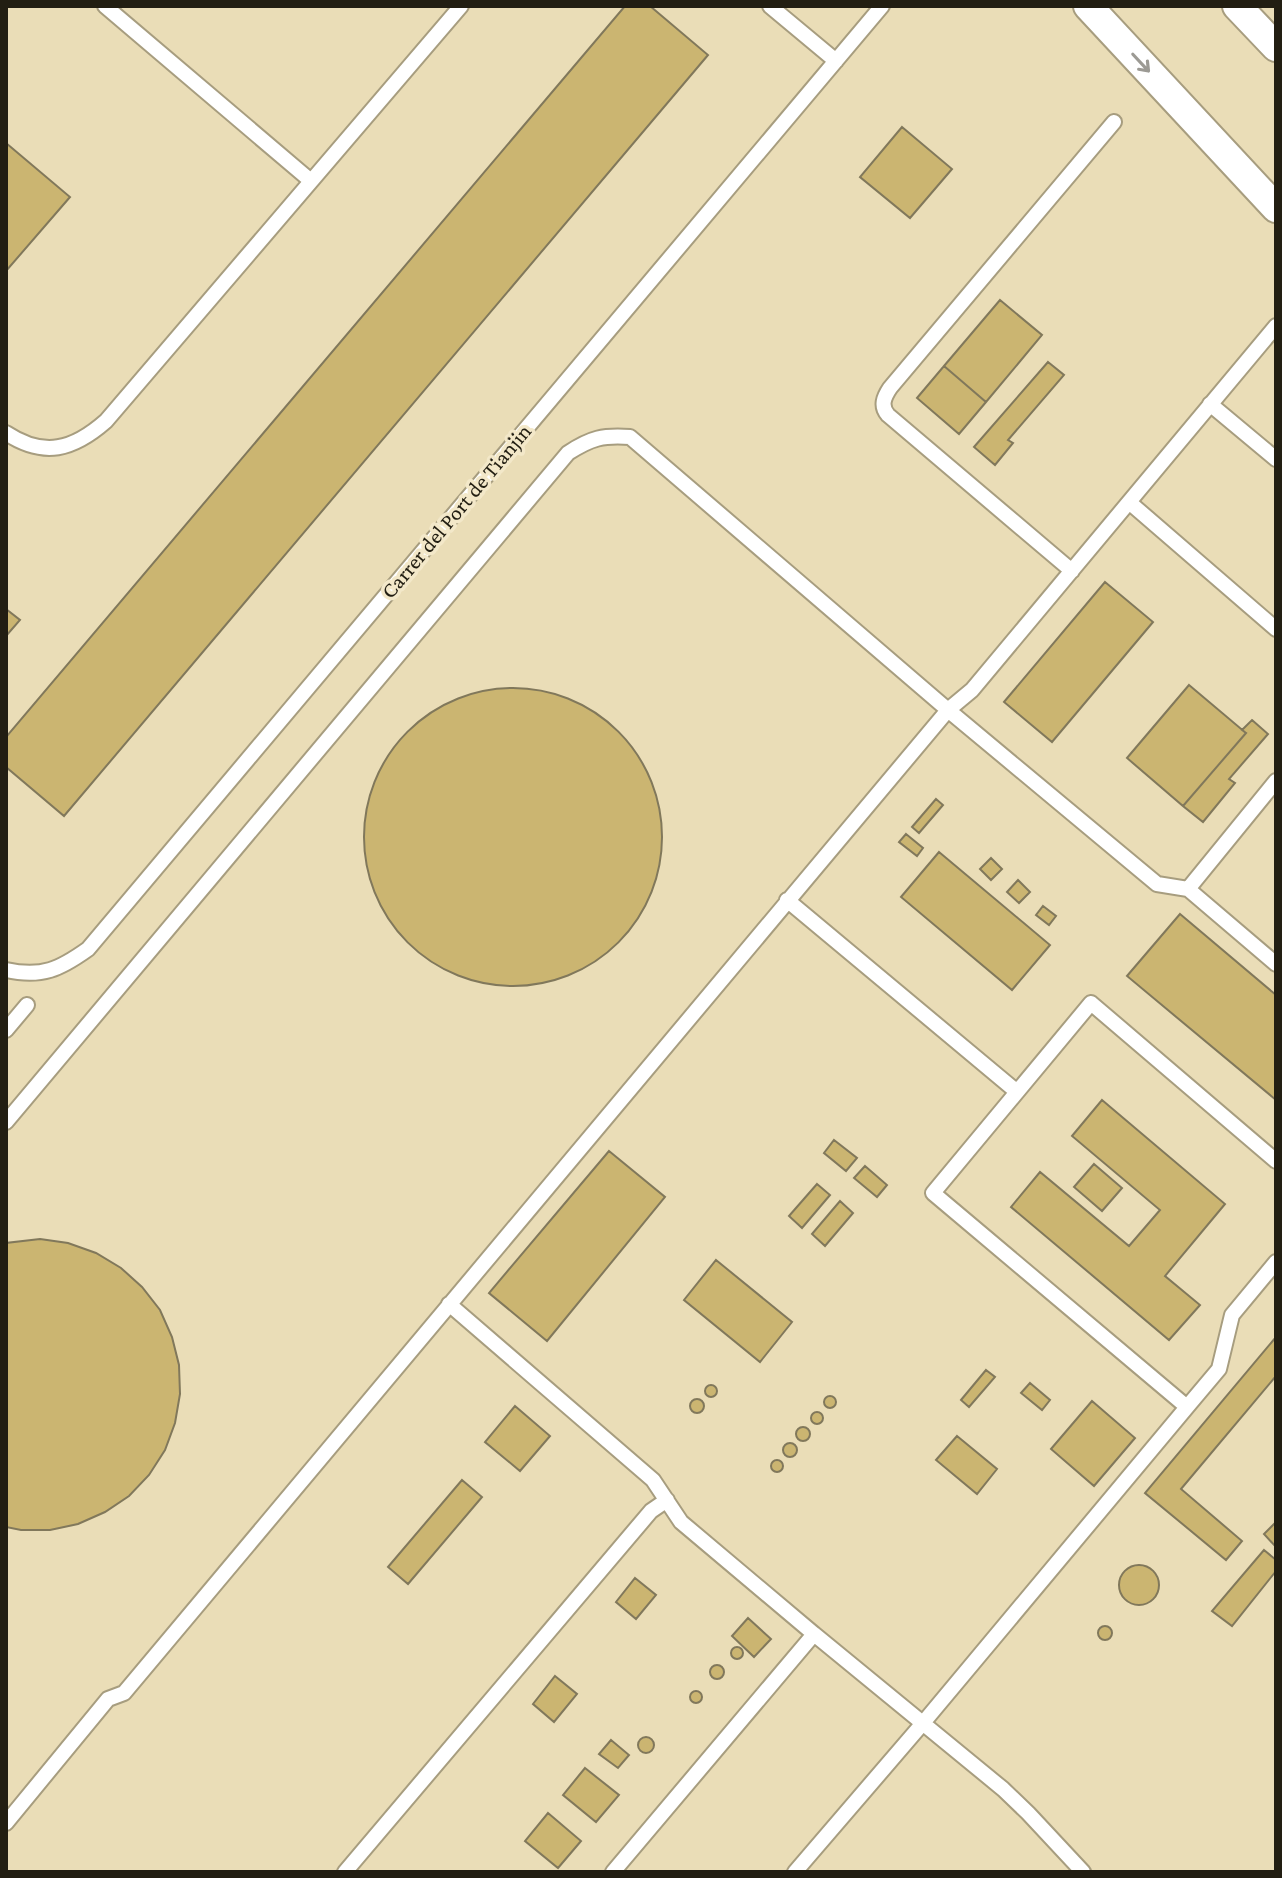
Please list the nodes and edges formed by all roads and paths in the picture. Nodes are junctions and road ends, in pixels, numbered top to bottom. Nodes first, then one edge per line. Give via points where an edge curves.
1 (105, 6) edge
2 (461, 6) edge
3 (770, 6) edge
4 (882, 6) edge
5 (1088, 6) edge
6 (1237, 6) edge
7 (1276, 47) edge
8 (836, 61) junction
9 (1114, 122) dead end
10 (311, 181) junction
11 (1276, 208) edge
12 (1276, 326) edge
13 (1210, 404) junction
14 (6, 433) edge
15 (1276, 459) edge
16 (1129, 502) junction
17 (1072, 571) junction
18 (1276, 629) edge
19 (948, 710) junction
20 (1276, 781) edge
21 (1188, 889) junction
22 (787, 900) junction
23 (1276, 964) edge
24 (6, 970) edge
25 (27, 1005) dead end
26 (6, 1030) edge
27 (1016, 1091) junction
28 (6, 1122) edge
29 (1276, 1161) edge
30 (1276, 1262) edge
31 (449, 1304) junction
32 (1187, 1407) junction
33 (667, 1500) junction
34 (814, 1634) junction
35 (923, 1723) junction
36 (6, 1823) edge
37 (345, 1872) edge
38 (613, 1872) edge
39 (795, 1872) edge
40 (1083, 1872) edge

1 - 10 lane
2 - 10 lane
3 - 8 lane
4 - 8 lane, Carrer del Port de Tianjin
5 -> 11 street
6 - 7 street
8 - 24 lane, Carrer del Port de Tianjin via 88,949 64,966 39,973
9 - 17 lane via 883,401 888,415
10 - 14 lane via 90,436 55,449 34,447
12 - 13 lane
13 - 15 lane
13 - 16 lane
16 - 17 lane
16 - 18 lane
17 - 19 lane via 972,690
19 - 21 lane via 1157,884
19 - 22 lane
19 - 28 lane via 630,437 595,438 568,453
20 - 21 lane
21 - 23 lane
22 - 27 lane
22 - 31 lane
25 - 26 lane
27 - 29 lane via 1091,1003
27 - 32 lane via 933,1193
30 - 32 lane via 1232,1315 1219,1369
31 - 33 lane via 653,1480
31 - 36 lane via 124,1693 108,1699
32 - 35 lane
33 - 34 lane via 681,1522
33 - 37 lane via 651,1511
34 - 35 lane
34 - 38 lane
35 - 39 lane
35 - 40 lane via 1003,1789

